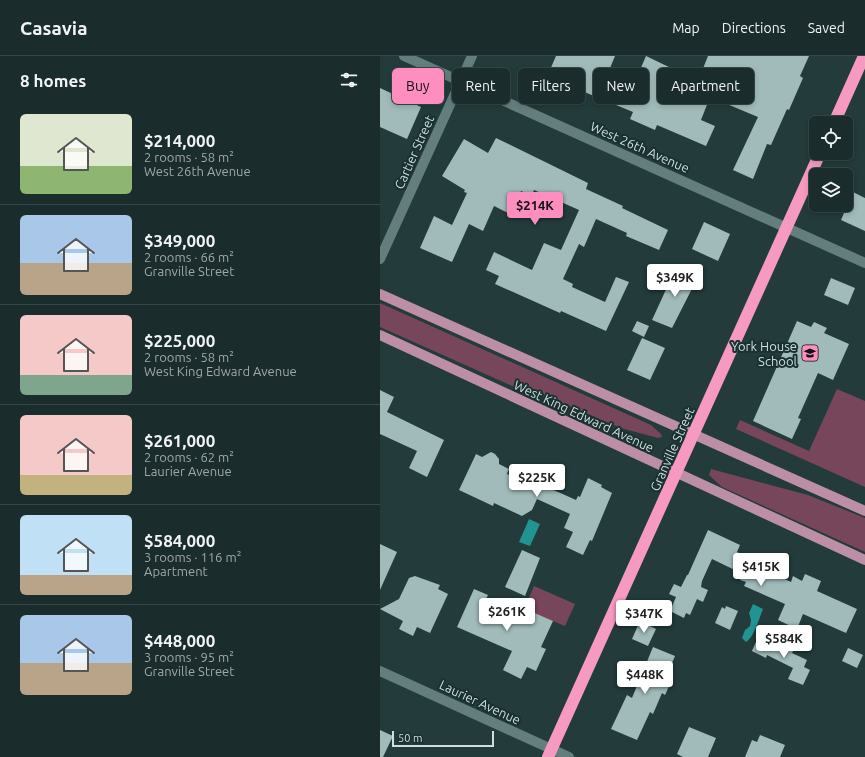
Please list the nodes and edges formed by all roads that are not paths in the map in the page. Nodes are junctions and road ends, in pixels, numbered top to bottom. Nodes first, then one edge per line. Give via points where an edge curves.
1 (404, 56) edge
2 (472, 56) edge
3 (864, 56) edge
4 (466, 68) edge
5 (452, 77) edge
6 (452, 99) edge
7 (510, 103) edge
8 (837, 116) edge
9 (817, 160) edge
10 (787, 227) junction
11 (380, 259) edge
12 (865, 263) edge
13 (380, 294) edge
14 (380, 335) edge
15 (694, 434) junction
16 (677, 474) junction
17 (865, 511) edge
18 (865, 560) edge
19 (380, 671) edge
20 (550, 753) edge
21 (569, 757) edge

1 - 5 street, West 26th Avenue
2 - 4 street, Cartier Street
3 - 8 highway
6 - 11 street, Cartier Street
7 - 10 street, West 26th Avenue
9 - 10 highway, Granville Street
10 - 12 street, West 26th Avenue
10 - 15 highway, Granville Street
13 - 15 main road
14 - 16 main road, West King Edward Avenue
15 - 16 highway, Granville Street
15 - 17 main road
16 - 18 main road, West King Edward Avenue
16 - 20 highway, Granville Street
19 - 20 street, Laurier Avenue
20 - 21 street, Laurier Avenue

